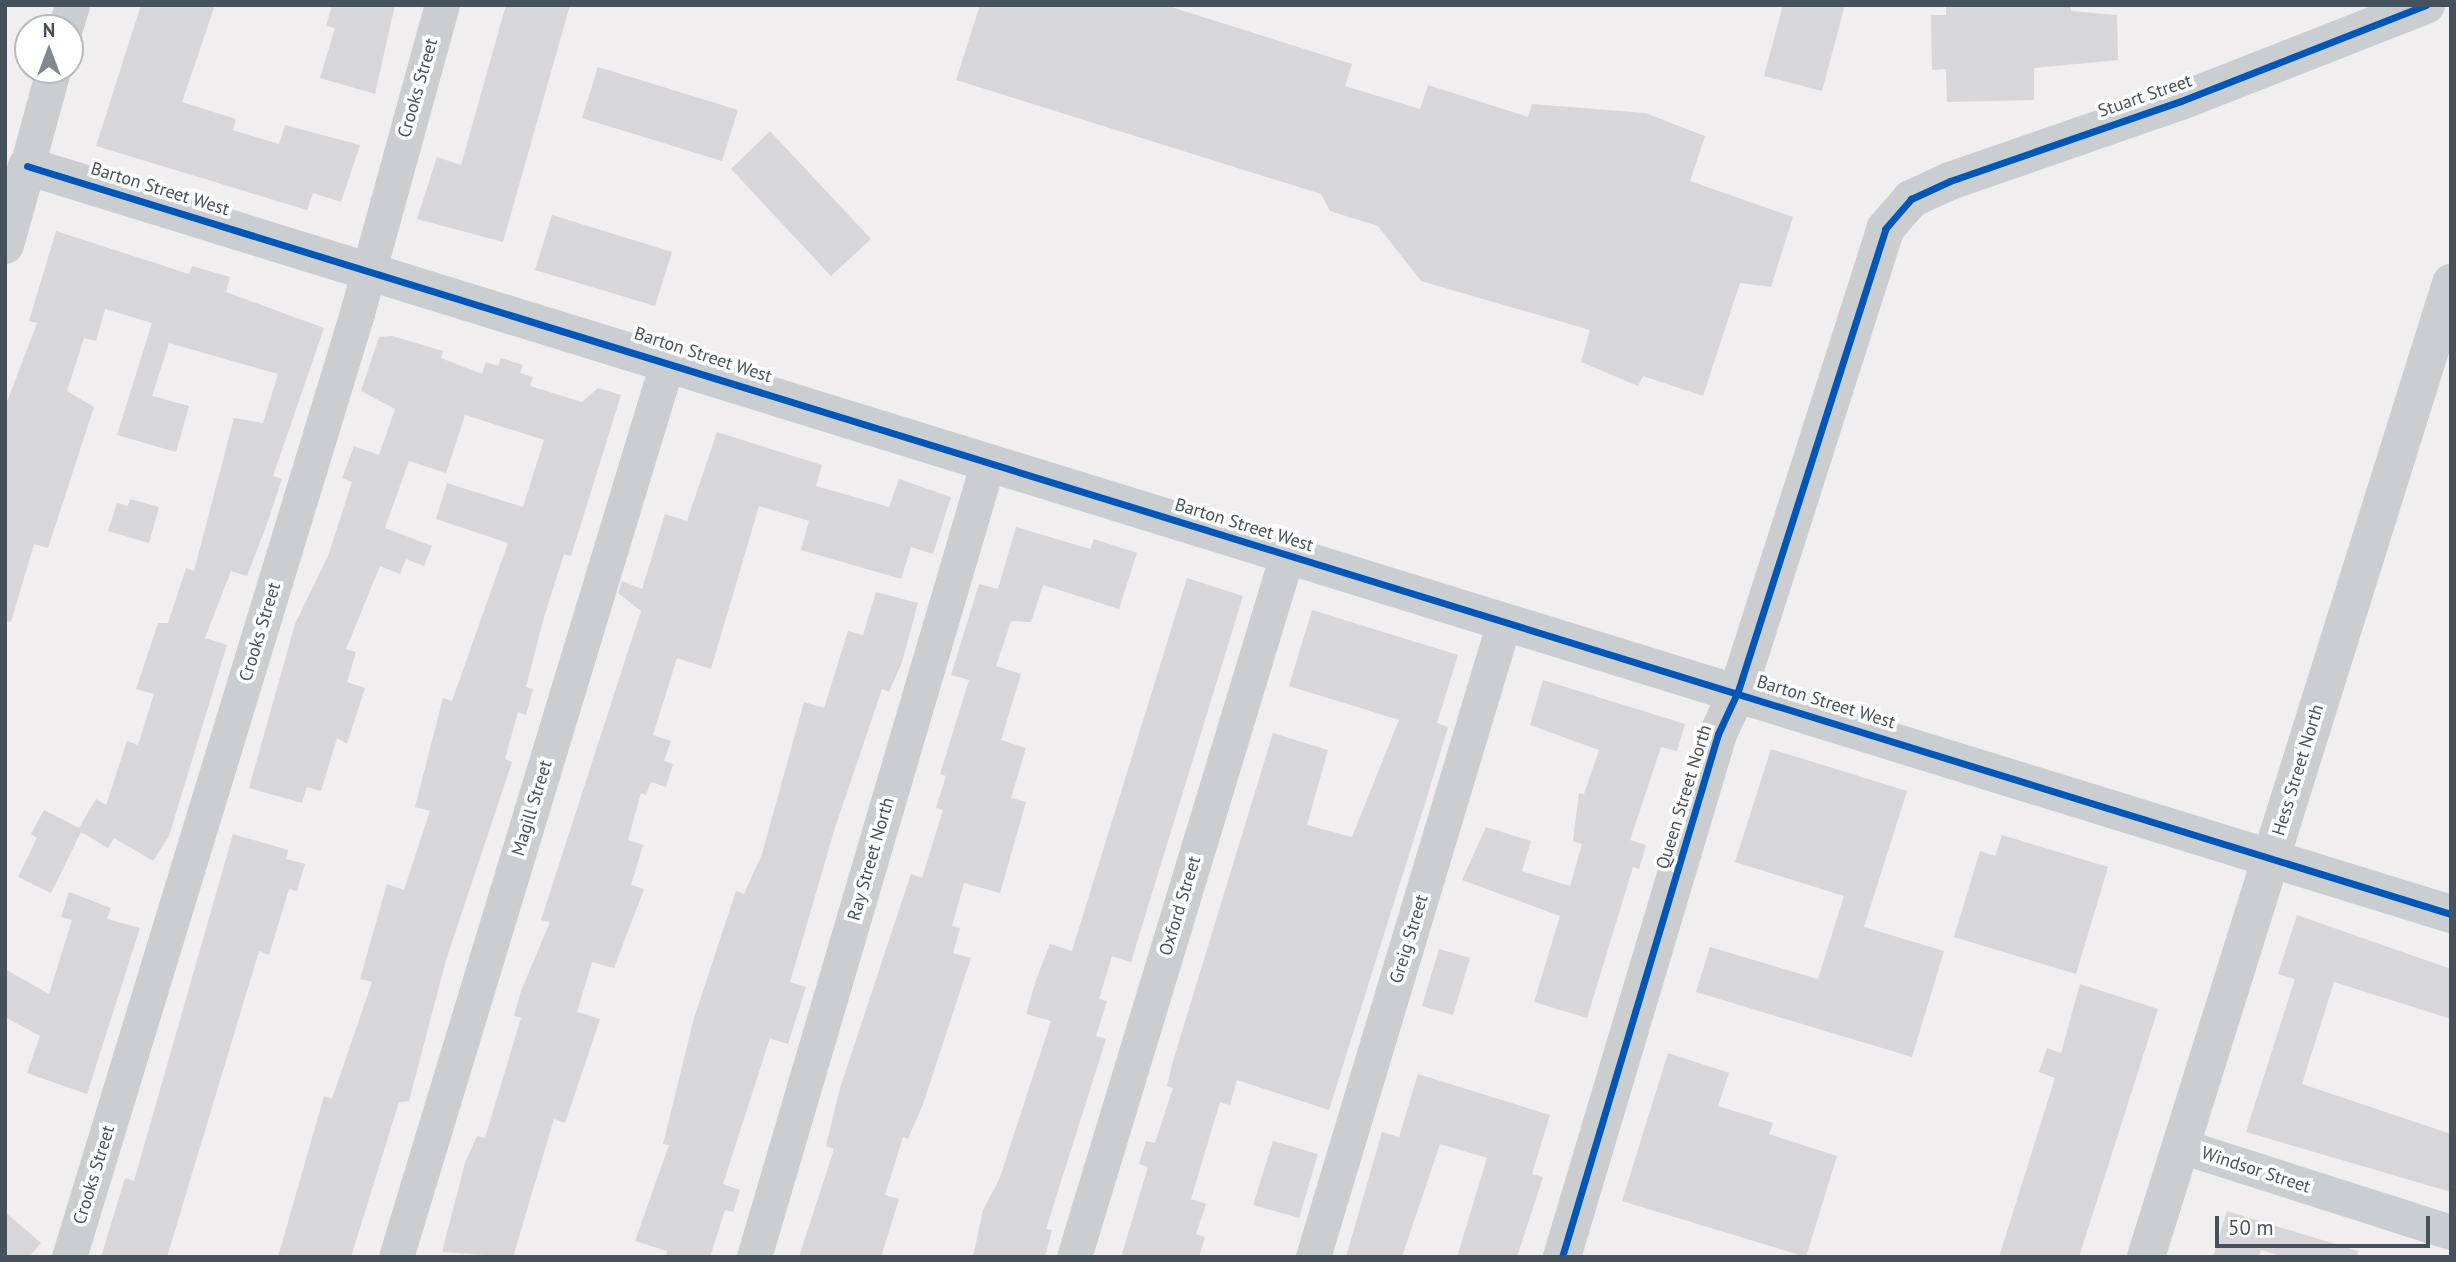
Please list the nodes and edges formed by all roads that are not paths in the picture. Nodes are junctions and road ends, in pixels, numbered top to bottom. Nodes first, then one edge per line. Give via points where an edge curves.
1 (442, 5) edge
2 (2426, 5) edge
3 (49, 84) edge
4 (27, 166) junction
5 (1885, 229) joint
6 (5, 245) edge
7 (368, 269) junction
8 (2451, 283) edge
9 (668, 359) junction
10 (988, 462) junction
11 (1287, 555) junction
12 (1504, 621) junction
13 (1738, 691) junction
14 (2271, 858) junction
15 (2451, 914) edge
16 (2181, 1146) junction
17 (2451, 1232) edge
18 (69, 1257) edge
19 (396, 1257) edge
20 (754, 1257) edge
21 (1074, 1257) edge
22 (1313, 1257) edge
23 (1562, 1257) edge
24 (2146, 1257) edge

1 - 7 street, Crooks Street
2 - 5 street, Stuart Street via 2181,101 1950,180 1911,199
3 - 4 street
4 - 6 street
4 - 7 street, Barton Street West
5 - 13 street, Queen Street North
7 - 9 street, Barton Street West
7 - 18 street, Crooks Street
8 - 14 street, Hess Street North
9 - 10 street, Barton Street West
9 - 19 street, Magill Street
10 - 11 street, Barton Street West
10 - 20 street, Ray Street North
11 - 12 street, Barton Street West
11 - 21 street, Oxford Street
12 - 13 street, Barton Street West
12 - 22 street, Greig Street
13 - 14 street, Barton Street West
13 - 23 street, Queen Street North via 1718,734
14 - 15 street, Barton Street West
14 - 16 street, Hess Street North
16 - 17 street, Windsor Street
16 - 24 street, Hess Street North

